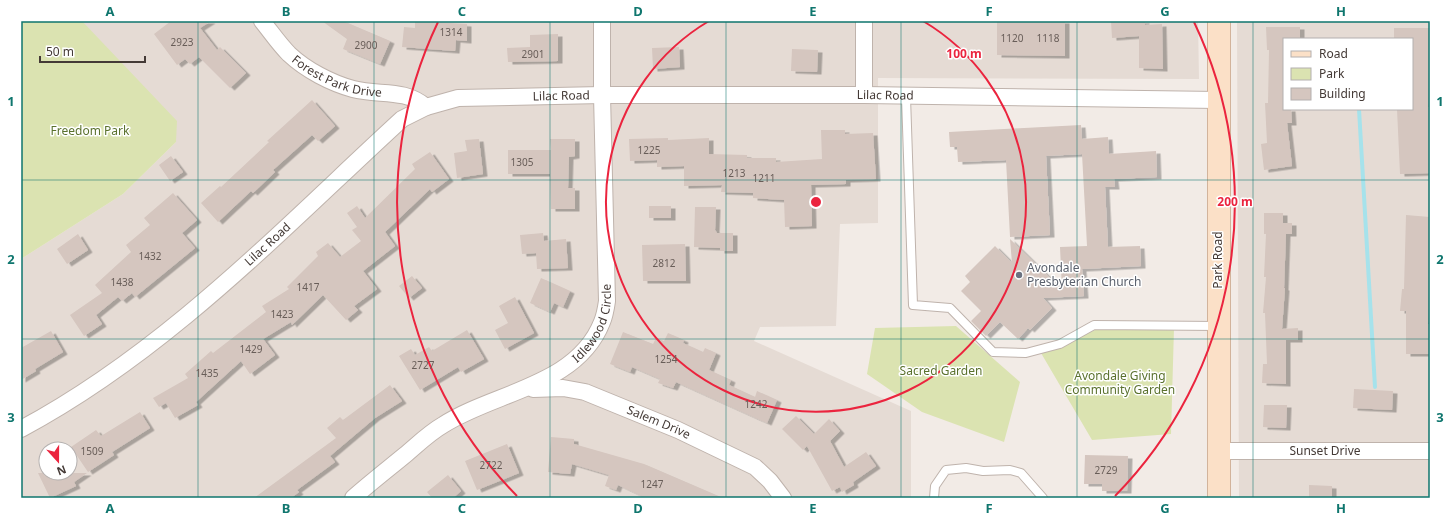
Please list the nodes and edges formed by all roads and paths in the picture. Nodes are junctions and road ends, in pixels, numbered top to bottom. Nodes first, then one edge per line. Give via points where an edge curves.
1 (262, 21) edge
2 (602, 21) edge
3 (864, 21) edge
4 (1219, 21) edge
5 (602, 95) junction
6 (864, 95) junction
7 (906, 97) junction
8 (1218, 100) junction
9 (426, 107) junction
10 (1219, 326) junction
11 (518, 391) junction
12 (21, 429) edge
13 (1219, 451) junction
14 (1430, 452) edge
15 (354, 498) edge
16 (783, 498) edge
17 (934, 498) edge
18 (1043, 498) edge
19 (1219, 498) edge

1 - 9 street, Forest Park Drive via 289,54 310,69 353,89 375,94 398,93 416,98
2 - 5 street, Idlewood Circle
3 - 6 street
4 - 8 main road, Park Road
5 - 6 street, Lilac Road
5 - 9 street, Lilac Road via 458,98
5 - 11 street, Idlewood Circle via 607,301 602,321 592,340 560,371
6 - 7 street, Lilac Road
7 - 8 street, Lilac Road
7 - 10 lane via 913,305 950,308 993,352 1026,353 1060,344 1094,325
8 - 10 main road, Park Road
9 - 12 street, Lilac Road via 402,118 193,311 103,380
10 - 13 main road, Park Road
11 - 15 street, Idlewood Circle via 444,424
11 - 16 street, Salem Drive via 552,387 592,395 735,456 760,472
13 - 14 street, Sunset Drive
13 - 19 main road, Park Road
17 - 18 lane via 935,486 946,470 966,468 983,471 1010,470 1021,474

